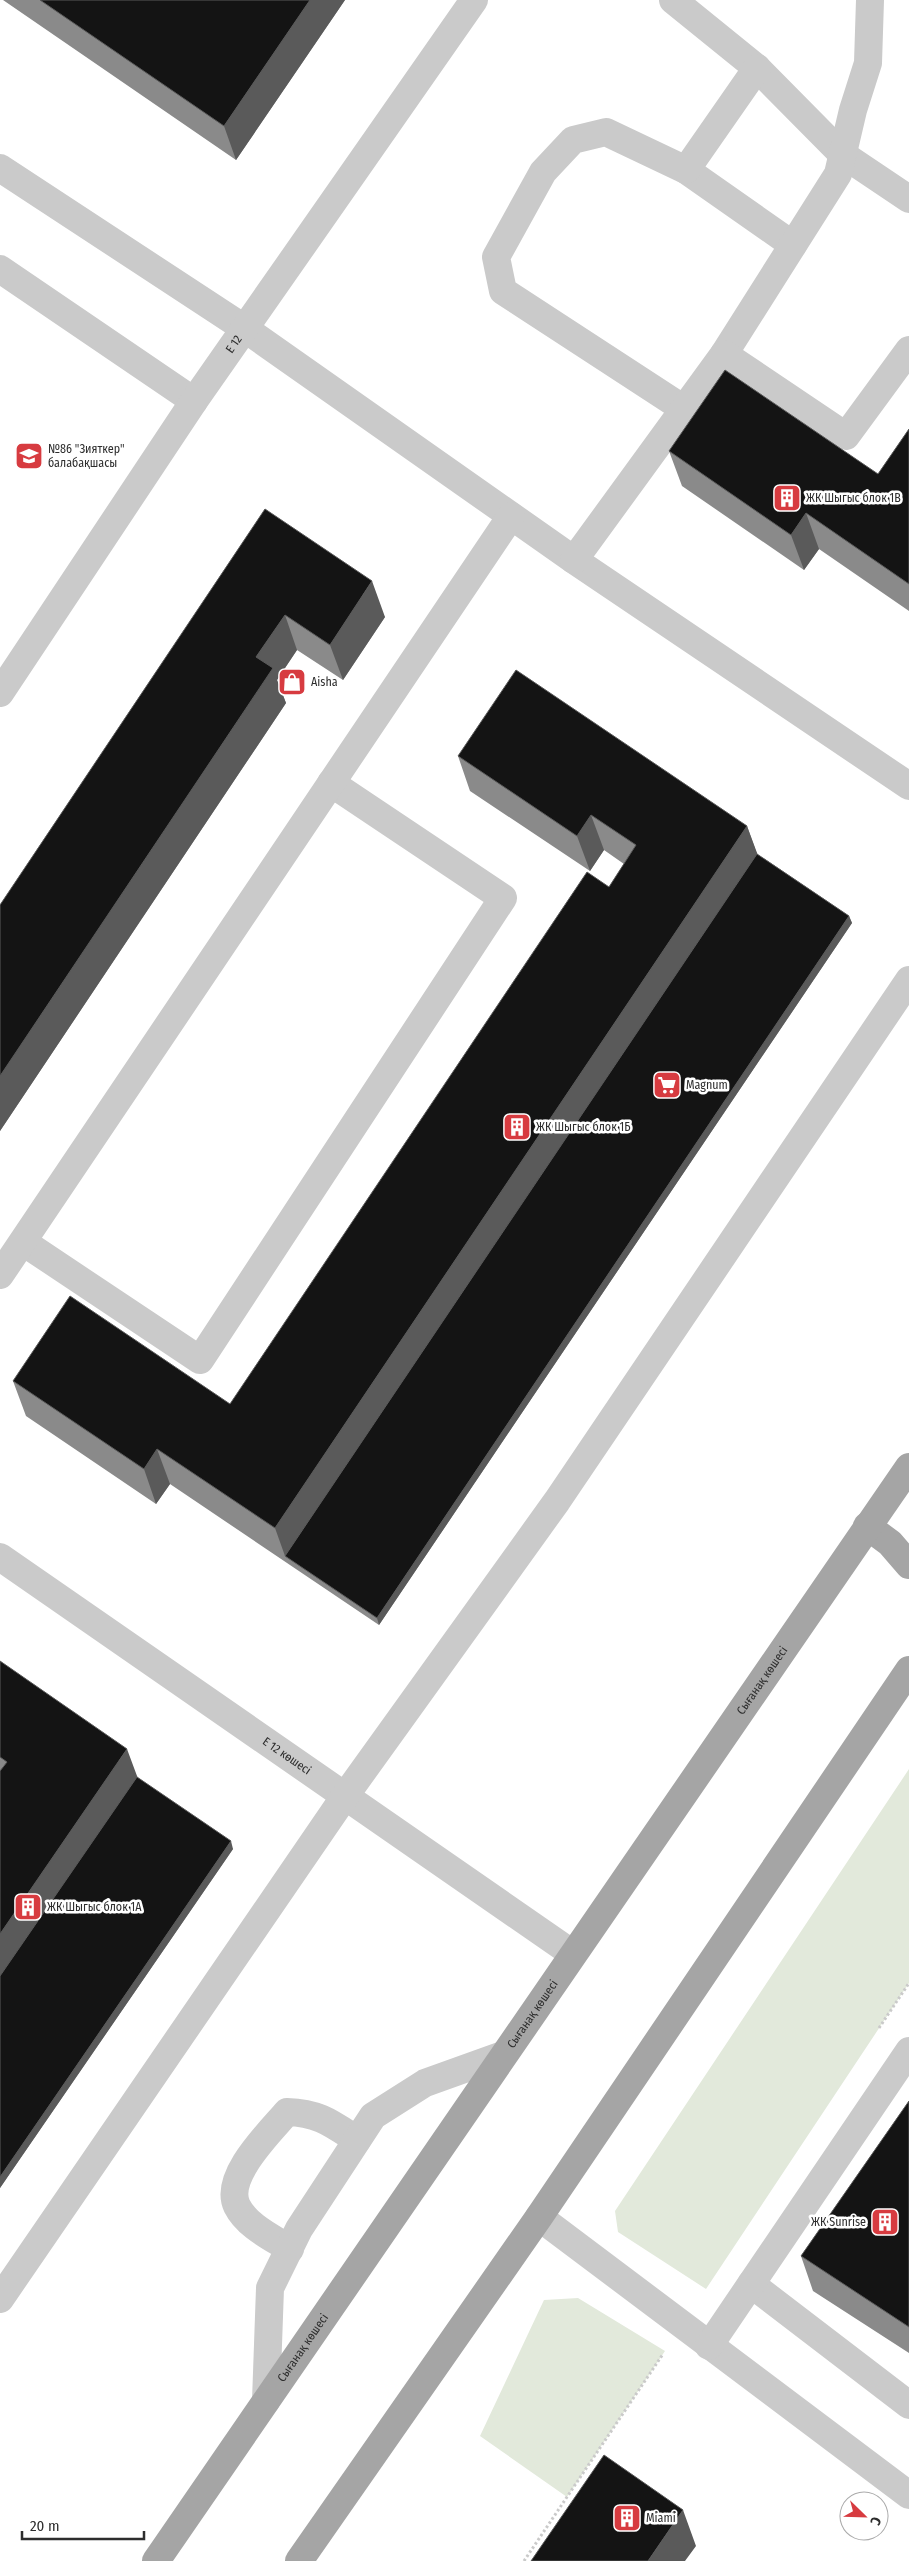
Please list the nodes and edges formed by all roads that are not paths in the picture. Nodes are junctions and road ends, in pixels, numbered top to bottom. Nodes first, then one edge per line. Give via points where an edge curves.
1 (474, 0) edge
2 (673, 0) edge
3 (870, 0) edge
4 (757, 68) junction
5 (842, 154) junction
6 (0, 168) edge
7 (686, 170) junction
8 (909, 199) edge
9 (793, 245) junction
10 (0, 269) edge
11 (244, 328) junction
12 (909, 350) edge
13 (724, 354) junction
14 (194, 401) junction
15 (684, 408) junction
16 (510, 516) junction
17 (574, 560) junction
18 (0, 693) edge
19 (331, 783) junction
20 (909, 786) edge
21 (909, 980) edge
22 (23, 1242) junction
23 (0, 1275) edge
24 (909, 1467) edge
25 (867, 1526) junction
26 (0, 1557) edge
27 (909, 1565) edge
28 (909, 1670) edge
29 (345, 1796) junction
30 (573, 1954) junction
31 (909, 2051) edge
32 (503, 2055) junction
33 (357, 2140) junction
34 (539, 2217) junction
35 (290, 2249) junction
36 (751, 2284) junction
37 (0, 2299) edge
38 (709, 2346) junction
39 (266, 2401) junction
40 (909, 2405) edge
41 (909, 2495) edge
42 (156, 2561) edge
43 (299, 2561) edge

1 - 11 street, E 12
2 - 4 street
3 - 5 street via 868,63
4 - 5 street
4 - 7 street
5 - 8 street
5 - 9 street via 838,174
6 - 11 street
7 - 9 street
7 - 15 street via 606,132 573,140 543,172 496,257 503,291
9 - 13 street
10 - 14 street
11 - 14 street, E 12
11 - 16 street
12 - 13 street via 846,436
13 - 15 street
14 - 18 street, E 12
15 - 17 street
16 - 17 street
16 - 19 street
17 - 20 street
19 - 22 street
19 - 22 street via 503,898 200,1360
21 - 29 street via 557,1500
22 - 23 street
24 - 25 main road, Сығанақ көшесі
25 - 27 main road via 890,1543
25 - 30 main road, Сығанақ көшесі
26 - 29 street, Е 12 көшесі
28 - 34 main road
29 - 30 street, Е 12 көшесі
29 - 37 street
30 - 32 main road, Сығанақ көшесі
31 - 36 street
32 - 33 street via 425,2083 373,2116
32 - 39 main road, Сығанақ көшесі
33 - 35 street via 299,2229
33 - 35 street via 307,2112 287,2112 242,2167 234,2190 236,2206 256,2228
34 - 38 street
34 - 43 main road
35 - 39 street via 270,2288
36 - 38 street
36 - 40 street
38 - 41 street
39 - 42 main road, Сығанақ көшесі

